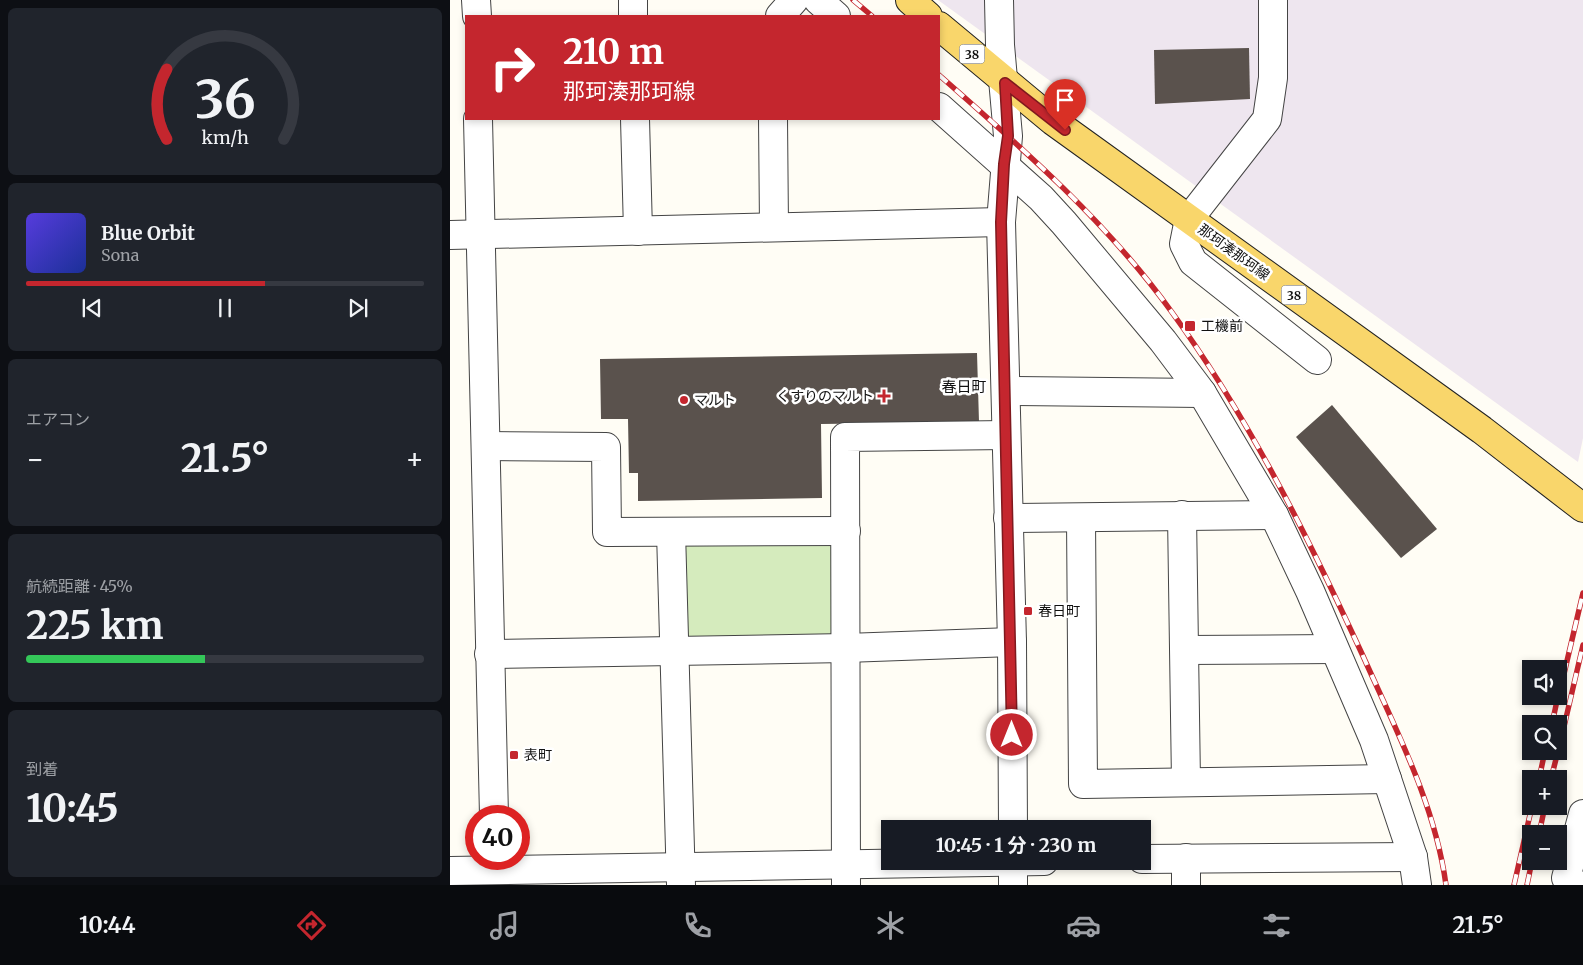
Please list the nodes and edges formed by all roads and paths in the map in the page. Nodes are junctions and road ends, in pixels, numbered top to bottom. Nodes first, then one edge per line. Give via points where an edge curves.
1 (476, 0) edge
2 (633, 0) edge
3 (794, 0) edge
4 (818, 0) edge
5 (910, 0) edge
6 (999, 0) edge
7 (1273, 0) edge
8 (477, 15) edge
9 (633, 15) edge
10 (781, 15) edge
11 (835, 15) edge
12 (927, 15) edge
13 (940, 27) edge
14 (1005, 83) junction
15 (940, 108) edge
16 (478, 120) edge
17 (635, 120) edge
18 (773, 120) edge
19 (1004, 164) junction
20 (1189, 219) junction
21 (1001, 222) junction
22 (774, 227) junction
23 (638, 231) junction
24 (480, 234) junction
25 (450, 235) edge
26 (1317, 360) dead end
27 (1006, 391) junction
28 (1202, 393) junction
29 (1006, 435) junction
30 (486, 446) junction
31 (1583, 508) edge
32 (1182, 515) junction
33 (1274, 515) junction
34 (1008, 518) junction
35 (1082, 518) junction
36 (846, 531) junction
37 (671, 532) junction
38 (1012, 642) junction
39 (846, 648) junction
40 (1334, 649) junction
41 (1185, 650) junction
42 (675, 652) junction
43 (490, 654) junction
44 (1387, 779) junction
45 (1186, 782) junction
46 (494, 805) edge
47 (1583, 814) edge
48 (1012, 820) edge
49 (1186, 858) junction
50 (1412, 858) junction
51 (1151, 859) edge
52 (902, 870) edge
53 (1013, 870) edge
54 (450, 871) edge
55 (495, 871) edge
56 (846, 874) edge
57 (681, 875) edge
58 (1013, 885) edge
59 (1186, 885) edge
60 (1417, 885) edge
61 (1578, 885) edge

1 - 8 street
2 - 9 street
3 - 10 street
4 - 11 street
5 - 12 main road
6 - 14 street
7 - 20 street via 1273,78 1268,119
13 - 14 main road, 那珂湊那珂線 / 38
14 - 19 street via 1008,136
14 - 20 main road, 那珂湊那珂線 / 38 via 1052,121
15 - 19 street
16 - 24 street
17 - 23 street
18 - 22 street
19 - 21 street
19 - 28 street via 1070,230
20 - 26 street via 1184,244 1192,262
20 - 31 main road, 那珂湊那珂線 / 38 via 1482,430
21 - 22 street
21 - 27 street
22 - 23 street
23 - 24 street
24 - 25 street
24 - 30 street
27 - 28 street
27 - 29 street
28 - 33 street
29 - 34 street
29 - 36 street via 845,438
30 - 37 street via 606,447 607,532
30 - 43 street
32 - 33 street
32 - 35 street
32 - 41 street
33 - 40 street
34 - 35 street
34 - 38 street
35 - 45 street via 1083,784
36 - 37 street
36 - 39 street
37 - 42 street
38 - 39 street
38 - 48 street
39 - 42 street
39 - 56 street
40 - 41 street
40 - 44 street via 1374,740
41 - 45 street
42 - 43 street
42 - 57 street
43 - 46 street
44 - 45 street
44 - 50 street
47 - 61 street via 1566,878
49 - 50 street
49 - 51 street
49 - 59 street
50 - 60 street
52 - 56 street
53 - 58 street
54 - 55 street
55 - 57 street
56 - 57 street

